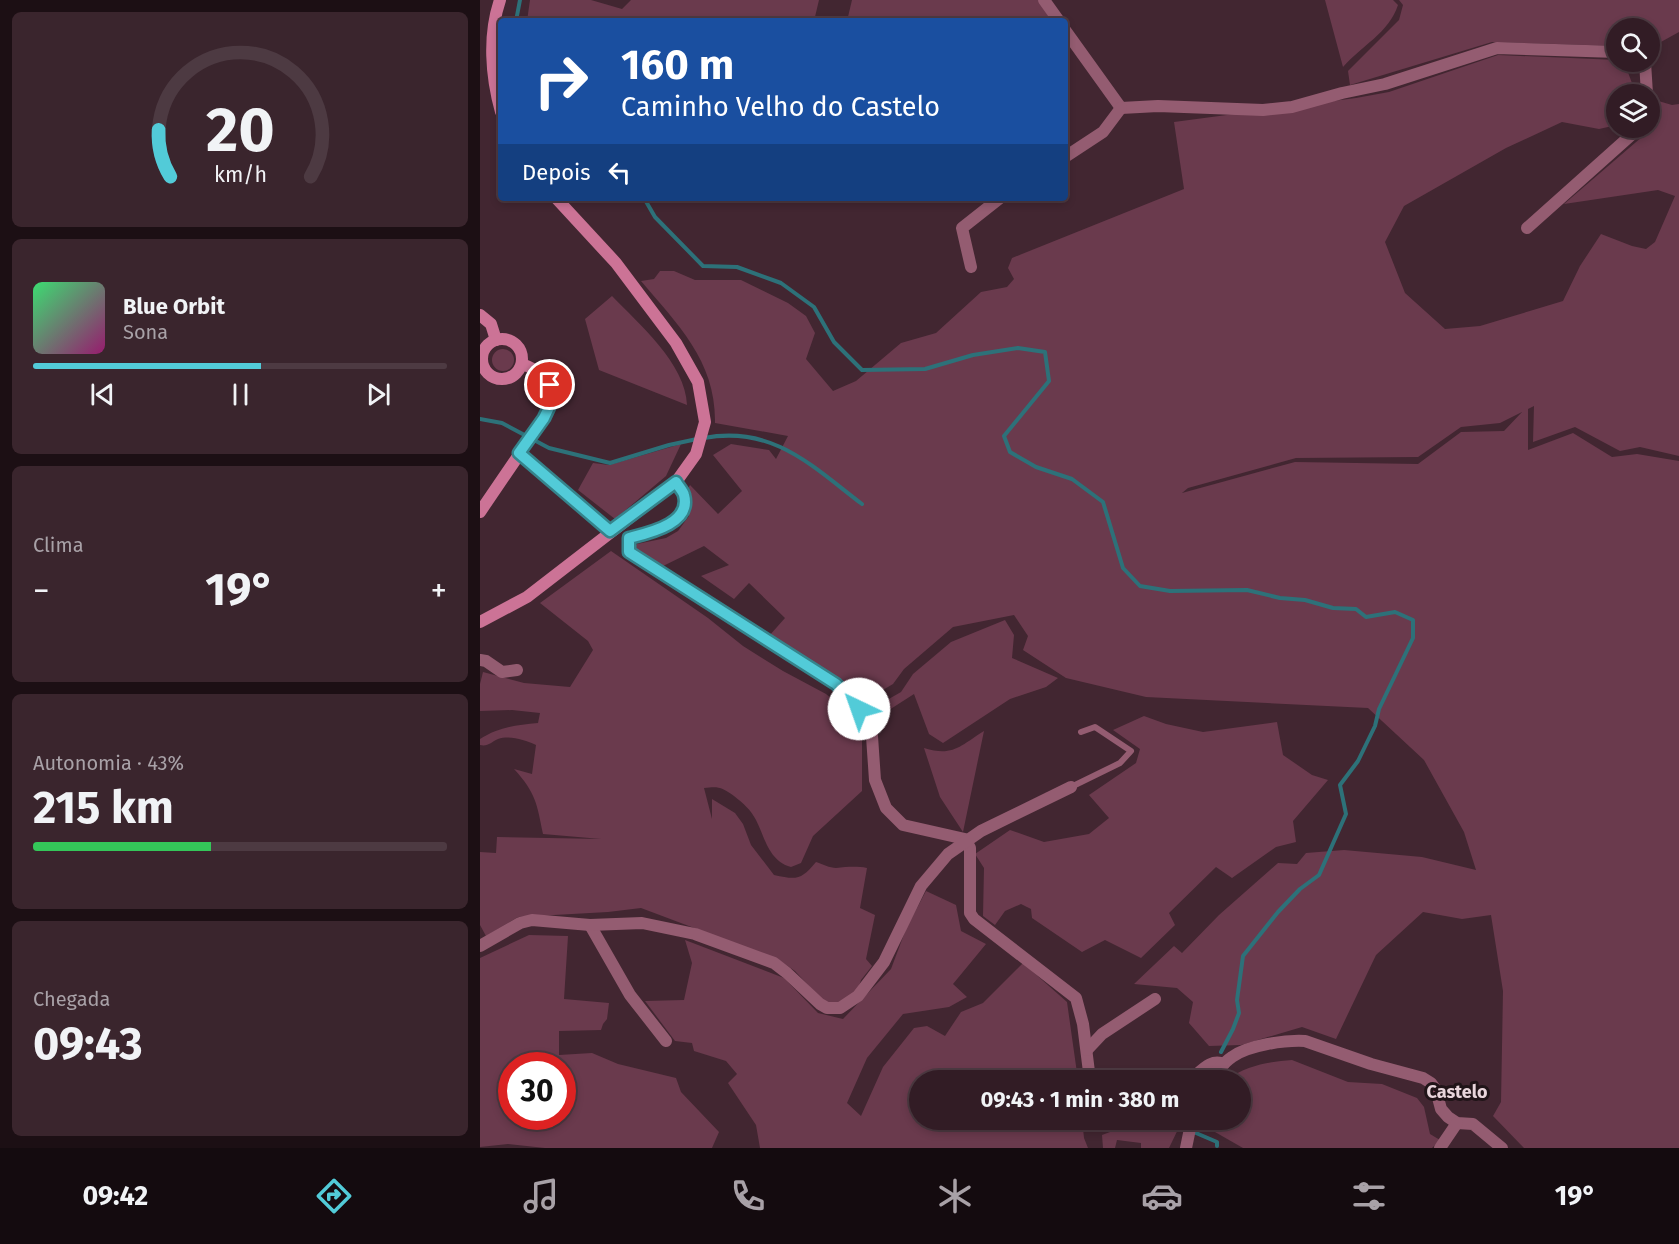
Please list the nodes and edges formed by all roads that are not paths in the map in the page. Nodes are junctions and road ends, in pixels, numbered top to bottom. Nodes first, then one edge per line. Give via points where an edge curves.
1 (500, 0) edge
2 (1044, 0) edge
3 (1057, 18) edge
4 (1068, 34) edge
5 (1606, 52) edge
6 (498, 94) edge
7 (1121, 108) junction
8 (1629, 138) edge
9 (1068, 155) edge
10 (559, 201) edge
11 (996, 201) edge
12 (1527, 228) dead end
13 (971, 267) dead end
14 (480, 315) edge
15 (496, 340) junction
16 (522, 364) junction
17 (484, 376) edge
18 (519, 453) junction
19 (676, 482) junction
20 (480, 512) edge
21 (610, 531) junction
22 (480, 622) edge
23 (480, 660) edge
24 (517, 670) dead end
25 (1081, 732) dead end
26 (1071, 787) joint
27 (967, 842) junction
28 (590, 925) junction
29 (480, 946) edge
30 (1155, 999) dead end
31 (666, 1041) dead end
32 (1087, 1050) junction
33 (1224, 1064) junction
34 (1089, 1070) edge
35 (1202, 1070) edge
36 (1218, 1070) edge
37 (1457, 1123) junction
38 (1190, 1130) edge
39 (1186, 1148) edge
40 (1440, 1148) edge
41 (1502, 1148) edge

1 - 6 main road via 491,51
2 - 3 street
4 - 7 street
5 - 7 street via 1497,48 1385,84 1263,110
7 - 9 street via 1103,132
8 - 12 street
10 - 19 main road via 616,263 676,343 698,382 705,422 696,454
11 - 13 street via 962,228
14 - 15 main road via 491,324
15 - 16 main road via 515,344
15 - 17 main road via 484,352
16 - 17 main road via 511,377
16 - 18 main road via 543,375 550,385 551,403
18 - 20 main road
18 - 21 street
19 - 21 main road
19 - 27 street via 684,495 678,517 667,526 629,538 629,552 836,684 871,723 875,780 886,808 903,825 962,837
21 - 22 main road via 526,597
23 - 24 street via 502,672
25 - 26 lane via 1095,727 1131,752 1120,763
26 - 27 street via 981,831
27 - 28 street via 948,854 928,876 884,962 858,996 840,1008 820,1004 774,963 696,934 642,923
27 - 32 street via 972,916 1074,996
28 - 29 street via 532,920
28 - 31 street via 630,996
30 - 32 street via 1102,1034
32 - 34 street
33 - 35 street via 1217,1061
33 - 36 street
33 - 37 street via 1238,1053 1266,1045 1305,1041 1423,1078 1436,1090 1441,1109
37 - 40 street
37 - 41 street via 1473,1124
38 - 39 street

